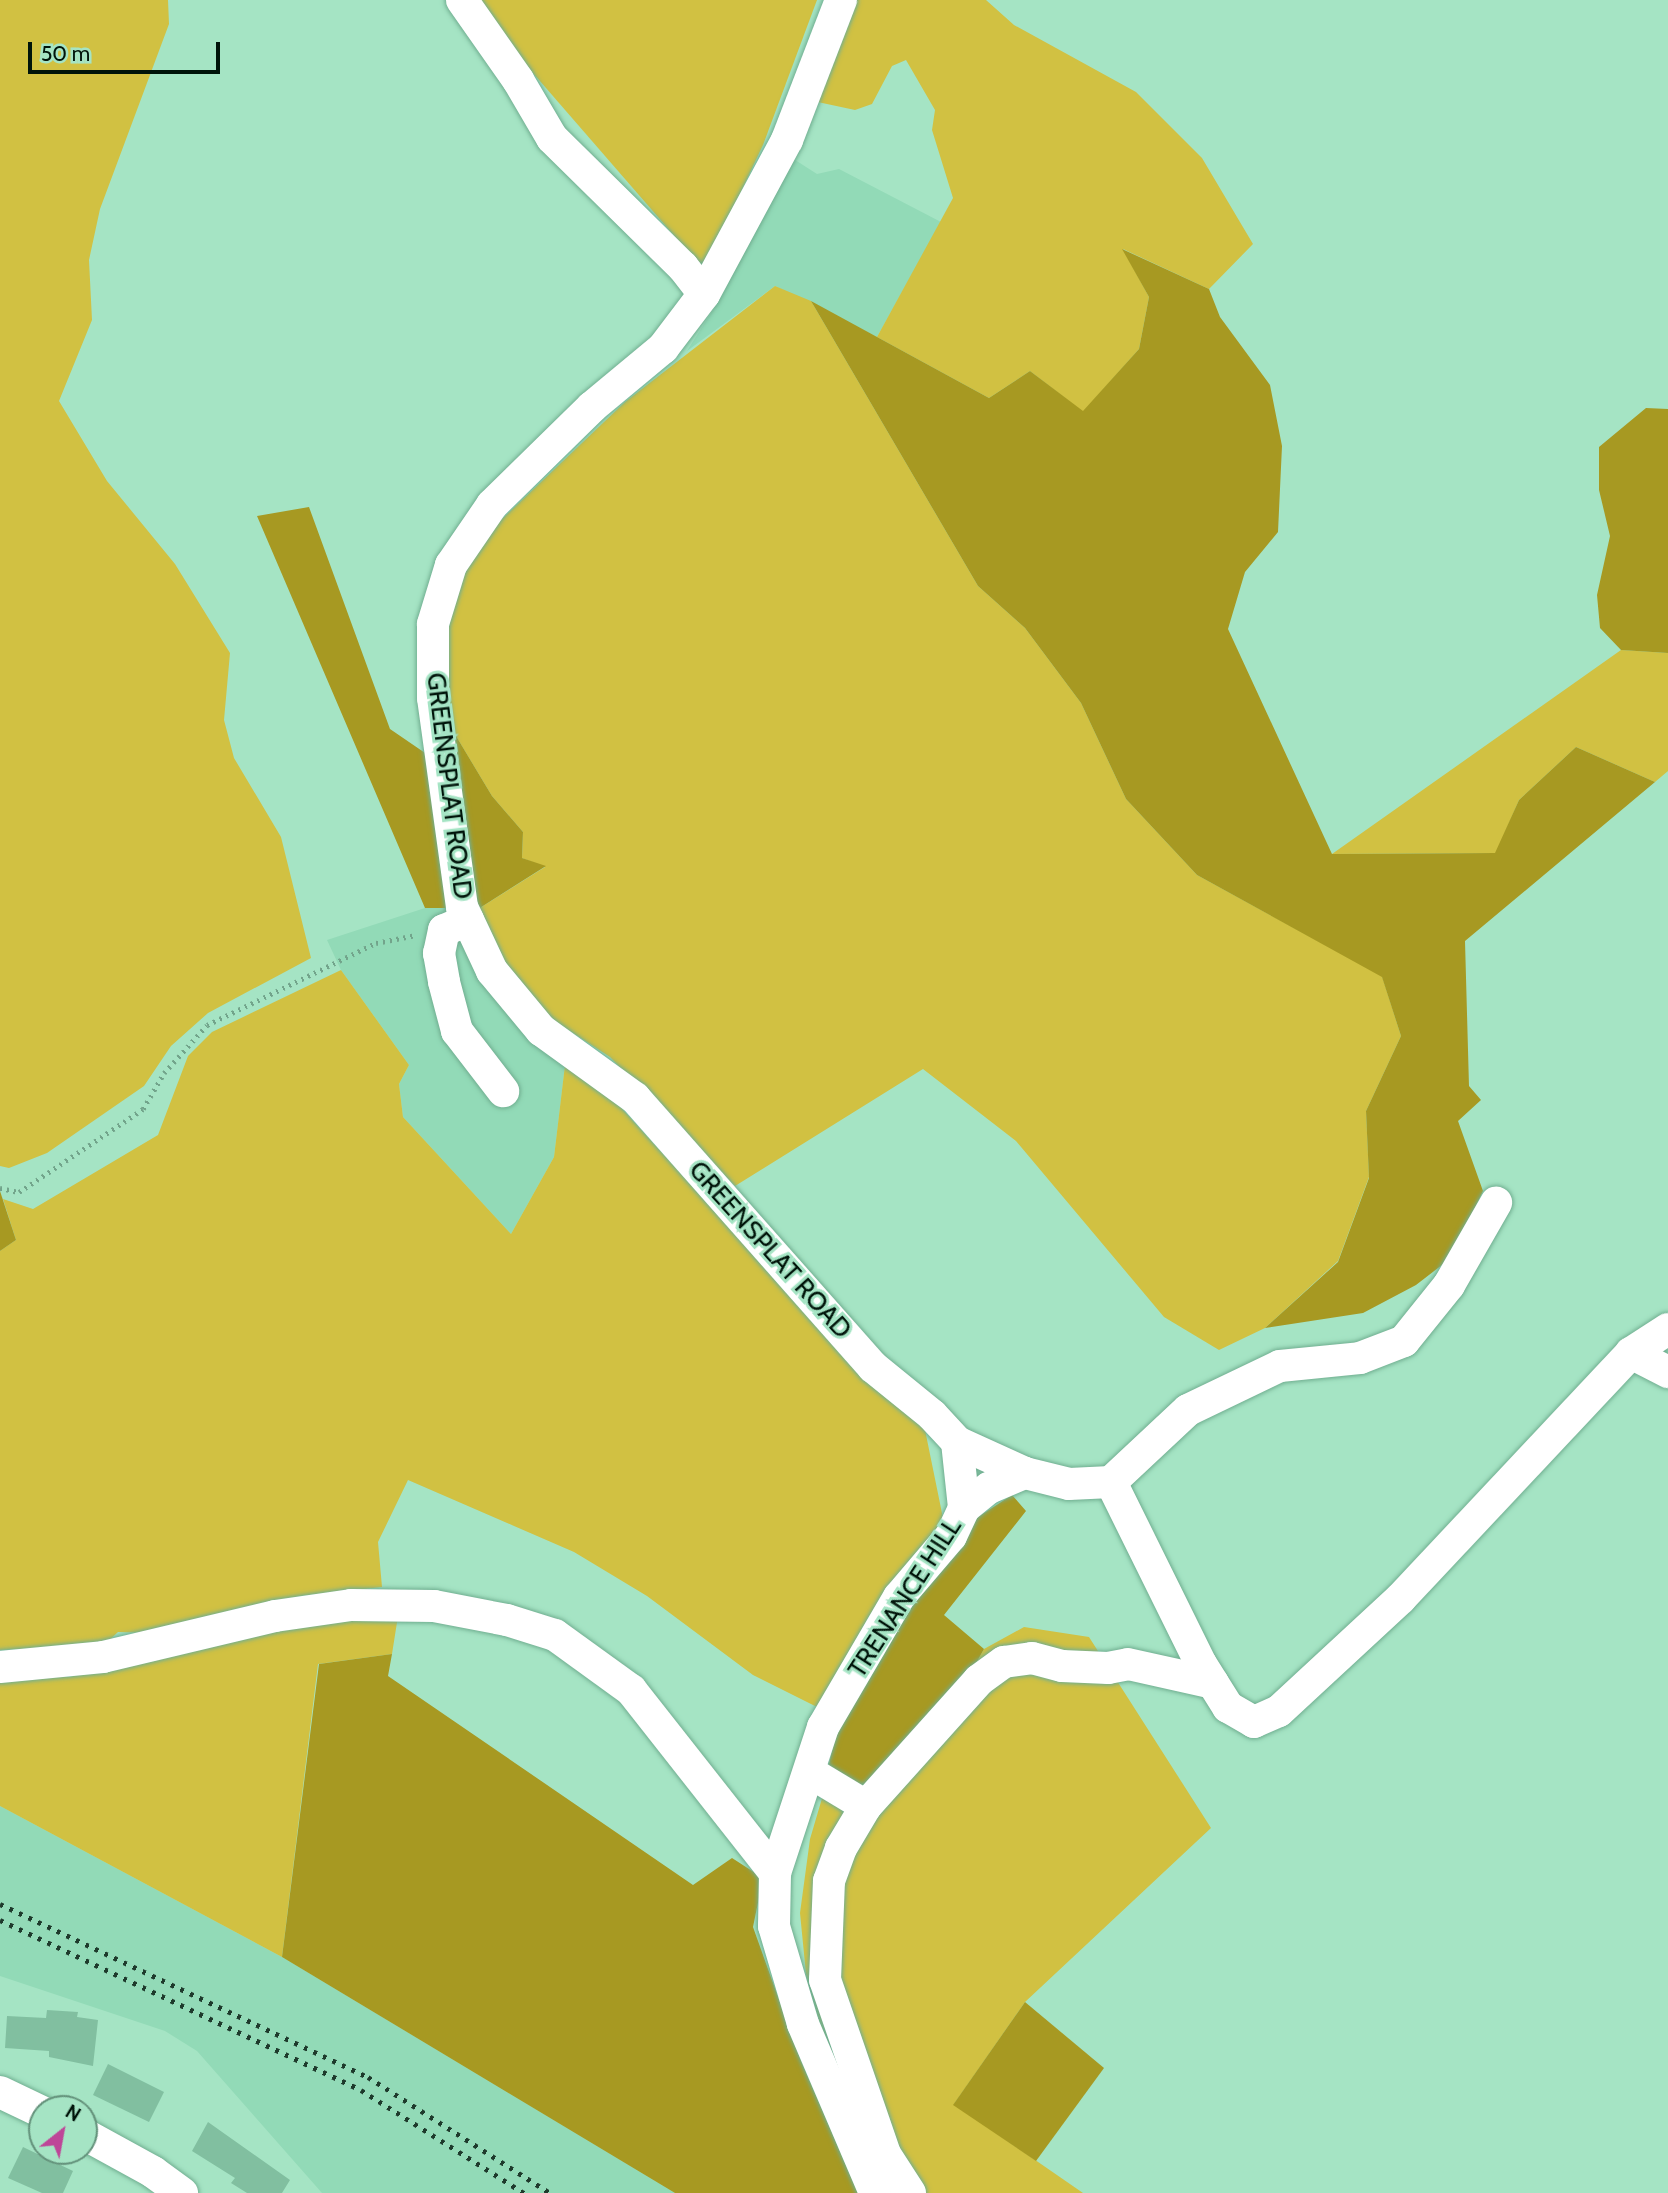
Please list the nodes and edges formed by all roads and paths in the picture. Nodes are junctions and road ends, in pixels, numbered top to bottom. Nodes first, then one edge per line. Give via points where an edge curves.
1 (462, 0) edge
2 (841, 0) edge
3 (704, 294) junction
4 (456, 925) junction
5 (503, 1091) dead end
6 (0, 1188) edge
7 (1496, 1203) dead end
8 (1668, 1329) edge
9 (1631, 1353) junction
10 (1668, 1372) edge
11 (957, 1442) junction
12 (1026, 1473) junction
13 (1111, 1482) junction
14 (964, 1508) junction
15 (0, 1667) edge
16 (1213, 1683) junction
17 (811, 1773) junction
18 (866, 1806) junction
19 (775, 1873) junction
20 (0, 2092) edge
21 (28, 2105) edge
22 (98, 2142) edge
23 (182, 2193) edge
24 (875, 2193) edge
25 (910, 2193) edge

1 - 3 street via 519,80 552,138 683,267
2 - 3 street, GREENSPLAT ROAD via 788,139
3 - 4 street, GREENSPLAT ROAD via 663,348 592,407 492,505 452,565 433,624 433,698 461,907
4 - 5 street via 439,953 457,1031
4 - 6 path via 376,943 207,1025 164,1073 143,1109 19,1192
4 - 11 street, GREENSPLAT ROAD via 541,1030 635,1098 873,1367
7 - 13 street via 1449,1284 1404,1341 1360,1358 1280,1366 1188,1410
8 - 9 street
9 - 10 street
9 - 16 street via 1401,1598 1279,1711 1254,1722 1228,1707
11 - 12 street
11 - 14 street
12 - 13 street via 1069,1484
12 - 14 street via 989,1488
13 - 16 street
14 - 17 street, TRENANCE HILL via 951,1536 900,1597 823,1727
15 - 19 street via 103,1657 275,1616 351,1605 434,1606 507,1620 555,1635 631,1690
16 - 18 street via 1128,1664 1062,1666 1032,1658 1004,1662 979,1681
17 - 18 street
17 - 19 street, TRENANCE HILL
18 - 25 street via 841,1847 829,1881 824,1980 885,2154
19 - 24 street, TRENANCE HILL via 774,1926 803,2024
20 - 21 street
22 - 23 street

